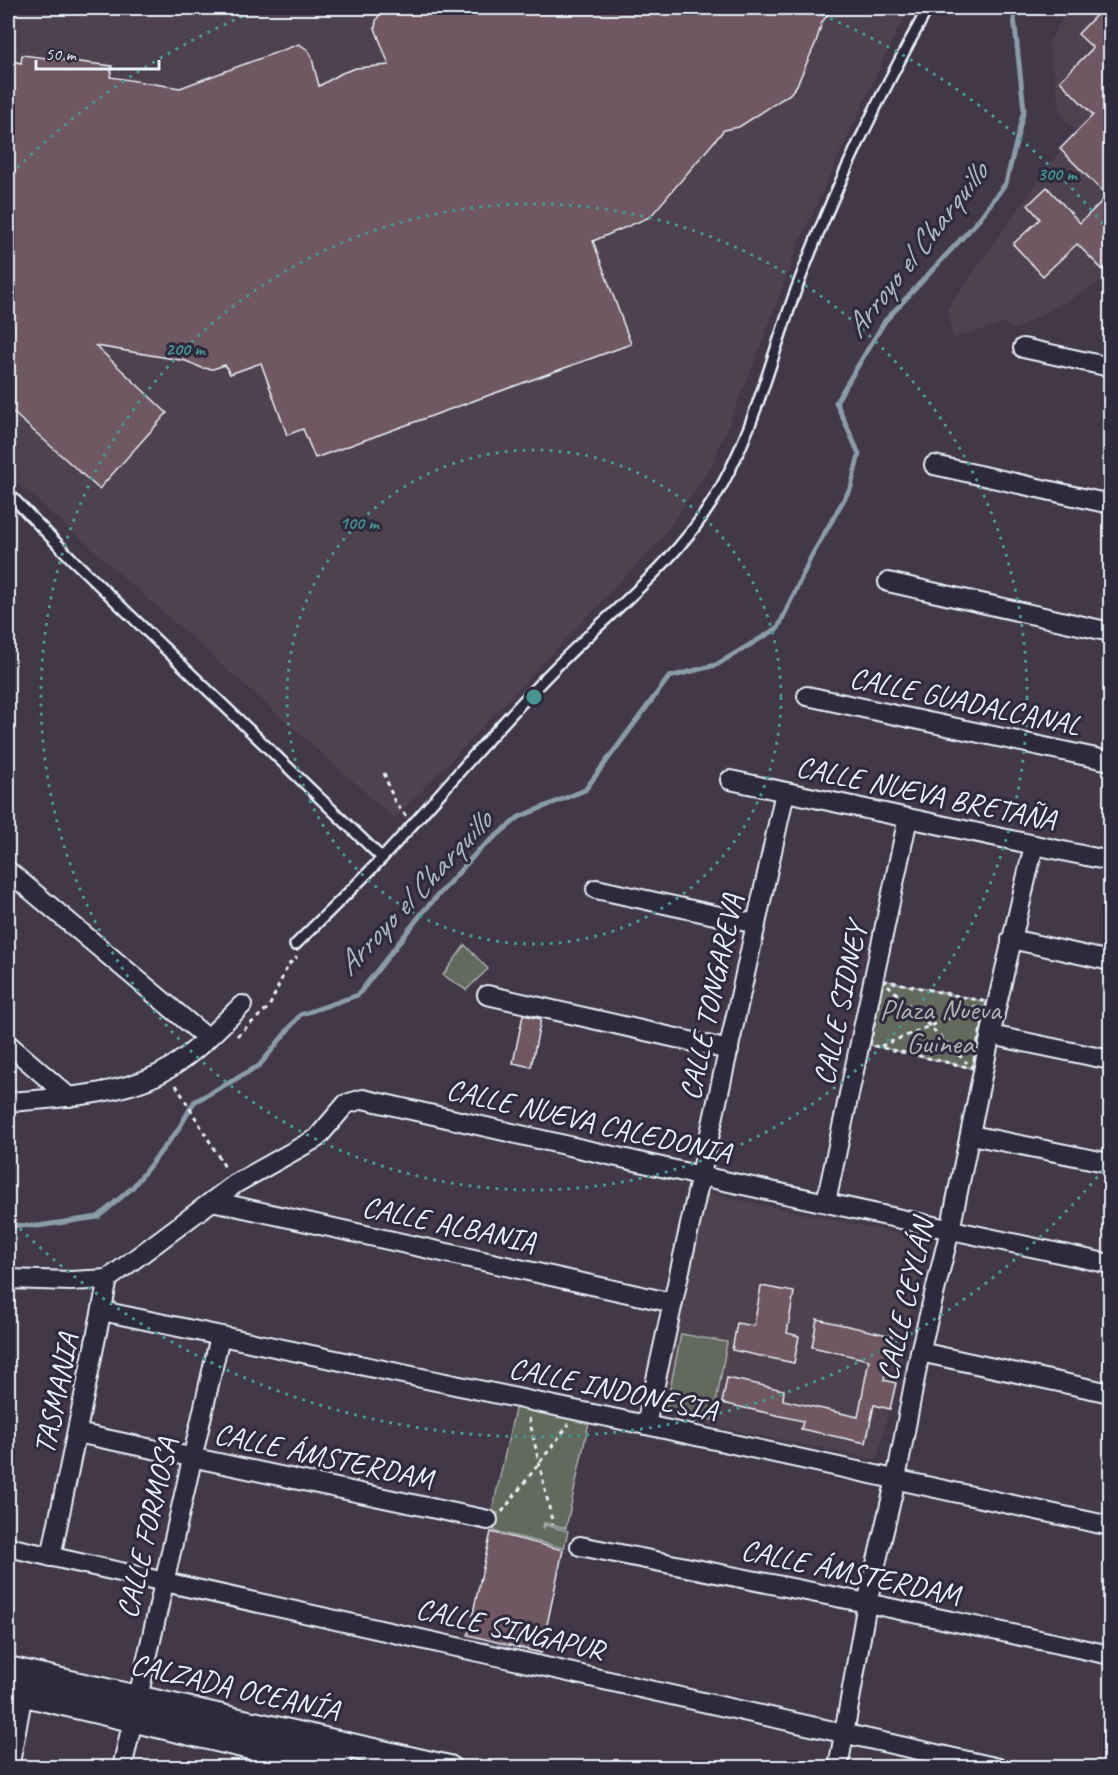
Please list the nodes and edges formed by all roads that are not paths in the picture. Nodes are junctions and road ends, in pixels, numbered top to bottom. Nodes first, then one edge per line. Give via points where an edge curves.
1 (928, 8) edge
2 (1023, 348) dead end
3 (1110, 367) edge
4 (934, 465) dead end
5 (8, 493) edge
6 (1110, 504) edge
7 (888, 582) dead end
8 (1110, 632) edge
9 (807, 696) dead end
10 (1110, 761) edge
11 (729, 780) dead end
12 (785, 792) junction
13 (908, 818) junction
14 (1034, 845) junction
15 (382, 858) junction
16 (1110, 861) edge
17 (9, 874) edge
18 (596, 889) dead end
19 (756, 924) junction
20 (1011, 939) junction
21 (295, 945) dead end
22 (1110, 961) edge
23 (487, 995) dead end
24 (242, 1005) dead end
25 (991, 1035) junction
26 (207, 1038) junction
27 (8, 1044) edge
28 (729, 1050) junction
29 (1110, 1060) edge
30 (69, 1096) junction
31 (8, 1102) edge
32 (971, 1135) junction
33 (1110, 1163) edge
34 (701, 1176) junction
35 (212, 1202) junction
36 (826, 1202) junction
37 (950, 1230) junction
38 (1110, 1264) edge
39 (8, 1279) edge
40 (108, 1279) junction
41 (673, 1303) junction
42 (102, 1311) junction
43 (220, 1336) junction
44 (920, 1352) junction
45 (1110, 1393) edge
46 (646, 1425) junction
47 (77, 1433) junction
48 (192, 1458) junction
49 (896, 1479) junction
50 (494, 1517) road end
51 (1110, 1526) edge
52 (580, 1546) dead end
53 (8, 1547) edge
54 (51, 1557) junction
55 (164, 1581) junction
56 (867, 1603) junction
57 (1110, 1655) edge
58 (8, 1669) edge
59 (15, 1692) edge
60 (136, 1708) junction
61 (843, 1733) junction
62 (351, 1757) edge
63 (9, 1767) edge
64 (122, 1767) edge
65 (340, 1767) edge
66 (449, 1767) edge
67 (838, 1767) edge
68 (999, 1767) edge

1 - 15 lane via 837,191 796,291 750,428 713,500 666,562 539,684
2 - 3 street
4 - 6 street
5 - 15 lane
7 - 8 street
9 - 10 street, CALLE GUADALCANAL
11 - 12 street, CALLE NUEVA BRETAÑA
12 - 13 street, CALLE NUEVA BRETAÑA
12 - 19 street, CALLE TONGAREVA
13 - 14 street, CALLE NUEVA BRETAÑA
13 - 36 street, CALLE SIDNEY via 879,979
14 - 16 street, CALLE NUEVA BRETAÑA
14 - 20 street, CALLE CEYLÁN
15 - 21 lane
17 - 26 street
18 - 19 street
19 - 28 street, CALLE TONGAREVA
20 - 22 street
20 - 25 street, CALLE CEYLÁN via 992,1003
23 - 28 street
24 - 26 street
25 - 29 street
25 - 32 street, CALLE CEYLÁN
26 - 30 street via 163,1072 145,1080
27 - 30 street
28 - 34 street, CALLE TONGAREVA
30 - 31 street
32 - 33 street
32 - 37 street, CALLE CEYLÁN
34 - 35 street, CALLE NUEVA CALEDONIA via 363,1099 346,1104 316,1138 235,1184
34 - 36 street, CALLE NUEVA CALEDONIA
34 - 41 street, CALLE TONGAREVA
35 - 40 street, CALLE NUEVA CALEDONIA
35 - 41 street, CALLE ALBANIA
36 - 37 street, CALLE NUEVA CALEDONIA
37 - 38 street, CALLE NUEVA CALEDONIA
37 - 44 street, CALLE CEYLÁN
39 - 40 street
40 - 42 street, TASMANIA
41 - 46 street, CALLE TONGAREVA
42 - 43 street, CALLE INDONESIA
42 - 47 street, TASMANIA
43 - 46 street, CALLE INDONESIA
43 - 48 street, CALLE FORMOSA
44 - 45 street
44 - 49 street, CALLE CEYLÁN
46 - 49 street, CALLE INDONESIA
47 - 48 street, CALLE ÁMSTERDAM
47 - 54 street, TASMANIA
48 - 50 street, CALLE ÁMSTERDAM
48 - 55 street, CALLE FORMOSA
49 - 51 street, CALLE INDONESIA
49 - 56 street, CALLE CEYLÁN
52 - 56 street, CALLE ÁMSTERDAM
53 - 54 street, CALLE SINGAPUR
54 - 55 street, CALLE SINGAPUR
55 - 60 street, CALLE FORMOSA
55 - 61 street, CALLE SINGAPUR
56 - 57 street, CALLE ÁMSTERDAM
56 - 61 street, CALLE CEYLÁN
58 - 60 street, CALZADA OCEANÍA
59 - 60 street, CALZADA OCEANÍA
59 - 63 street
60 - 62 street, CALZADA OCEANÍA
60 - 64 street, CALLE FORMOSA
60 - 65 street, CALZADA OCEANÍA
61 - 67 street, CALLE CEYLÁN
61 - 68 street, CALLE SINGAPUR
62 - 66 street, CALZADA OCEANÍA

